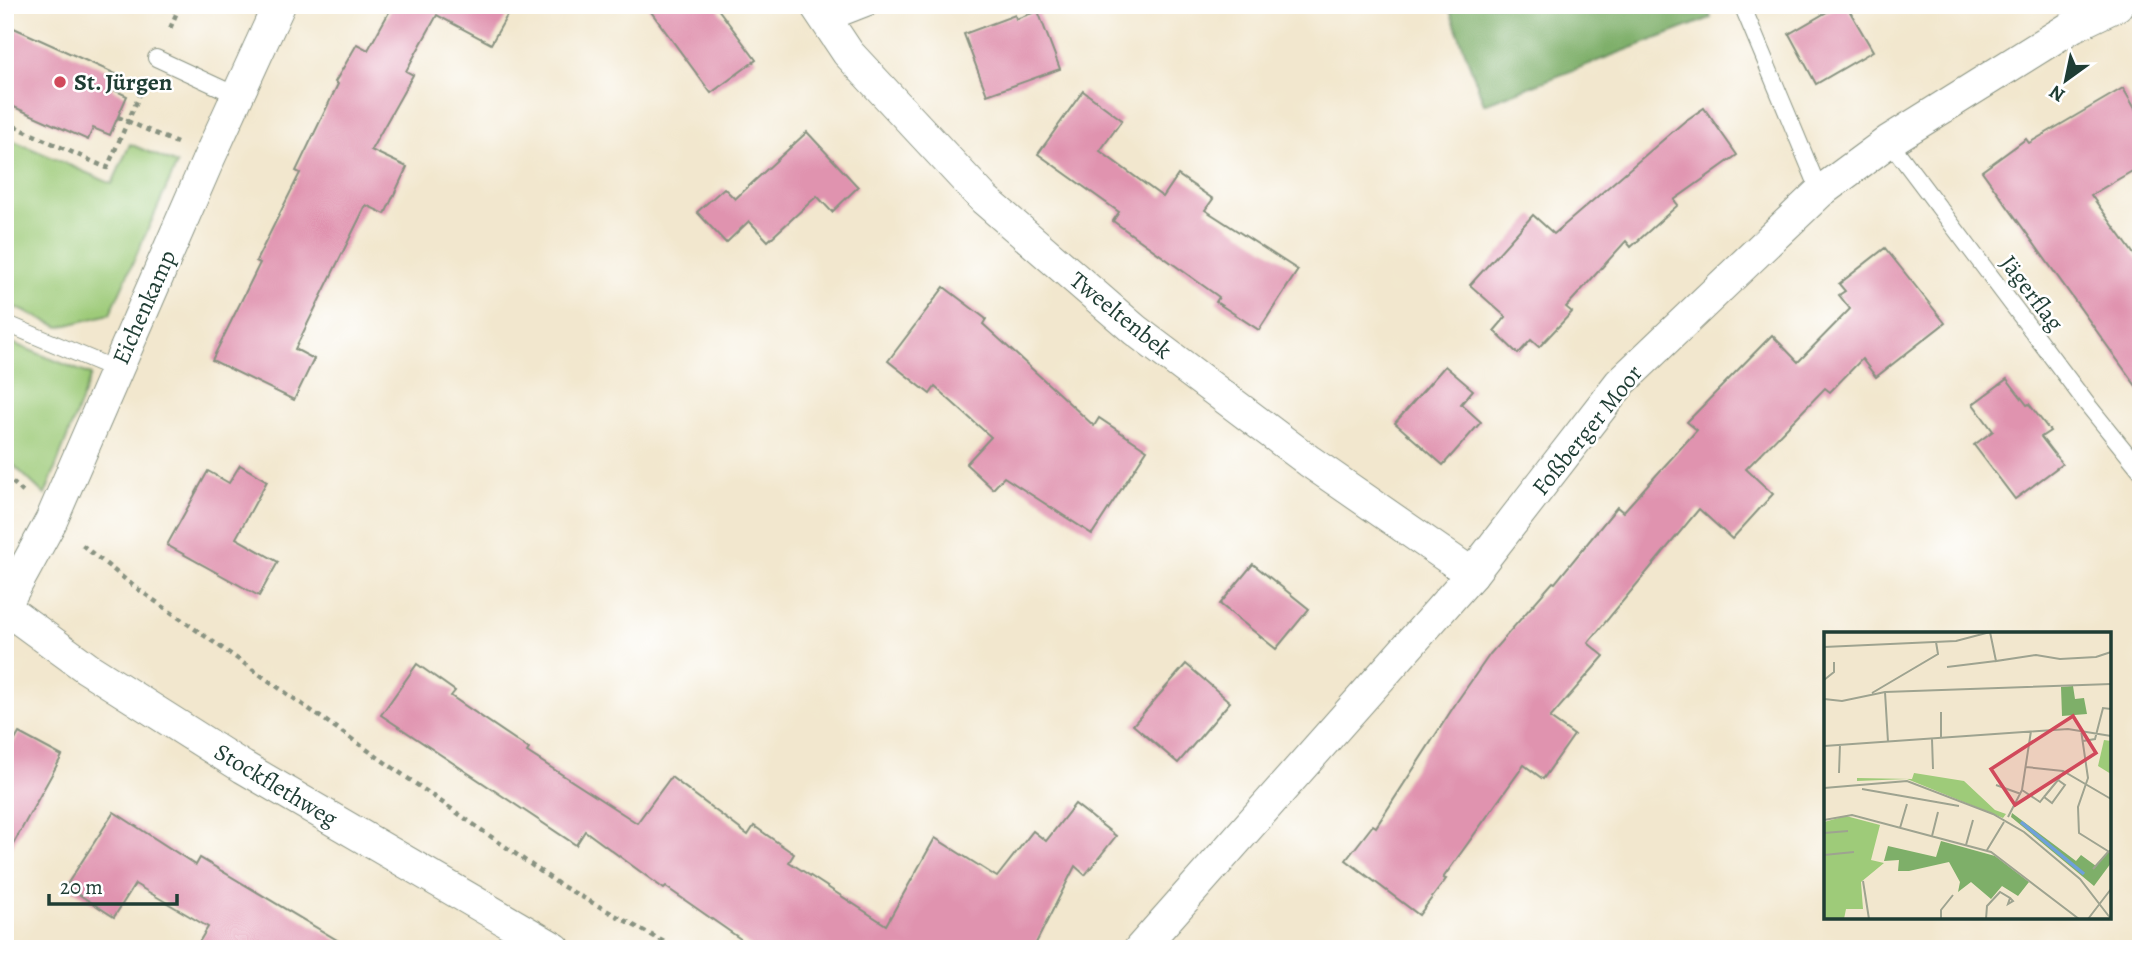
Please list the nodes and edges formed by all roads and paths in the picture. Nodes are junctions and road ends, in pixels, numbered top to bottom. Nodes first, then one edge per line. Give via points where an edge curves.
1 (161, 5) edge
2 (279, 5) edge
3 (874, 5) edge
4 (1742, 5) edge
5 (2117, 5) edge
6 (822, 14) edge
7 (156, 58) junction
8 (238, 96) junction
9 (118, 117) dead end
10 (128, 121) junction
11 (5, 122) edge
12 (1889, 141) junction
13 (209, 158) junction
14 (1820, 192) junction
15 (5, 323) edge
16 (117, 370) junction
17 (2141, 471) edge
18 (5, 474) edge
19 (51, 521) junction
20 (1472, 574) junction
21 (5, 607) edge
22 (555, 949) edge
23 (677, 949) edge
24 (1140, 949) edge

1 - 7 path via 177,12
2 - 8 street, Eichenkamp
3 - 6 lane
4 - 14 lane
5 - 12 street, Foßberger Moor via 2073,26
6 - 20 street, Tweeltenbek via 848,53 985,200 1135,330 1309,461
7 - 8 lane
7 - 10 path
8 - 13 street, Eichenkamp
9 - 10 path
10 - 11 path via 107,168
10 - 13 path
12 - 14 street, Foßberger Moor
12 - 17 lane, Jägerflag
13 - 16 street, Eichenkamp
14 - 20 street, Foßberger Moor via 1620,383
15 - 16 lane
16 - 19 street, Eichenkamp
18 - 19 path
19 - 21 street, Eichenkamp
19 - 23 path via 135,587 560,885
20 - 24 street, Foßberger Moor
21 - 22 street, Stockflethweg via 87,668 243,767

